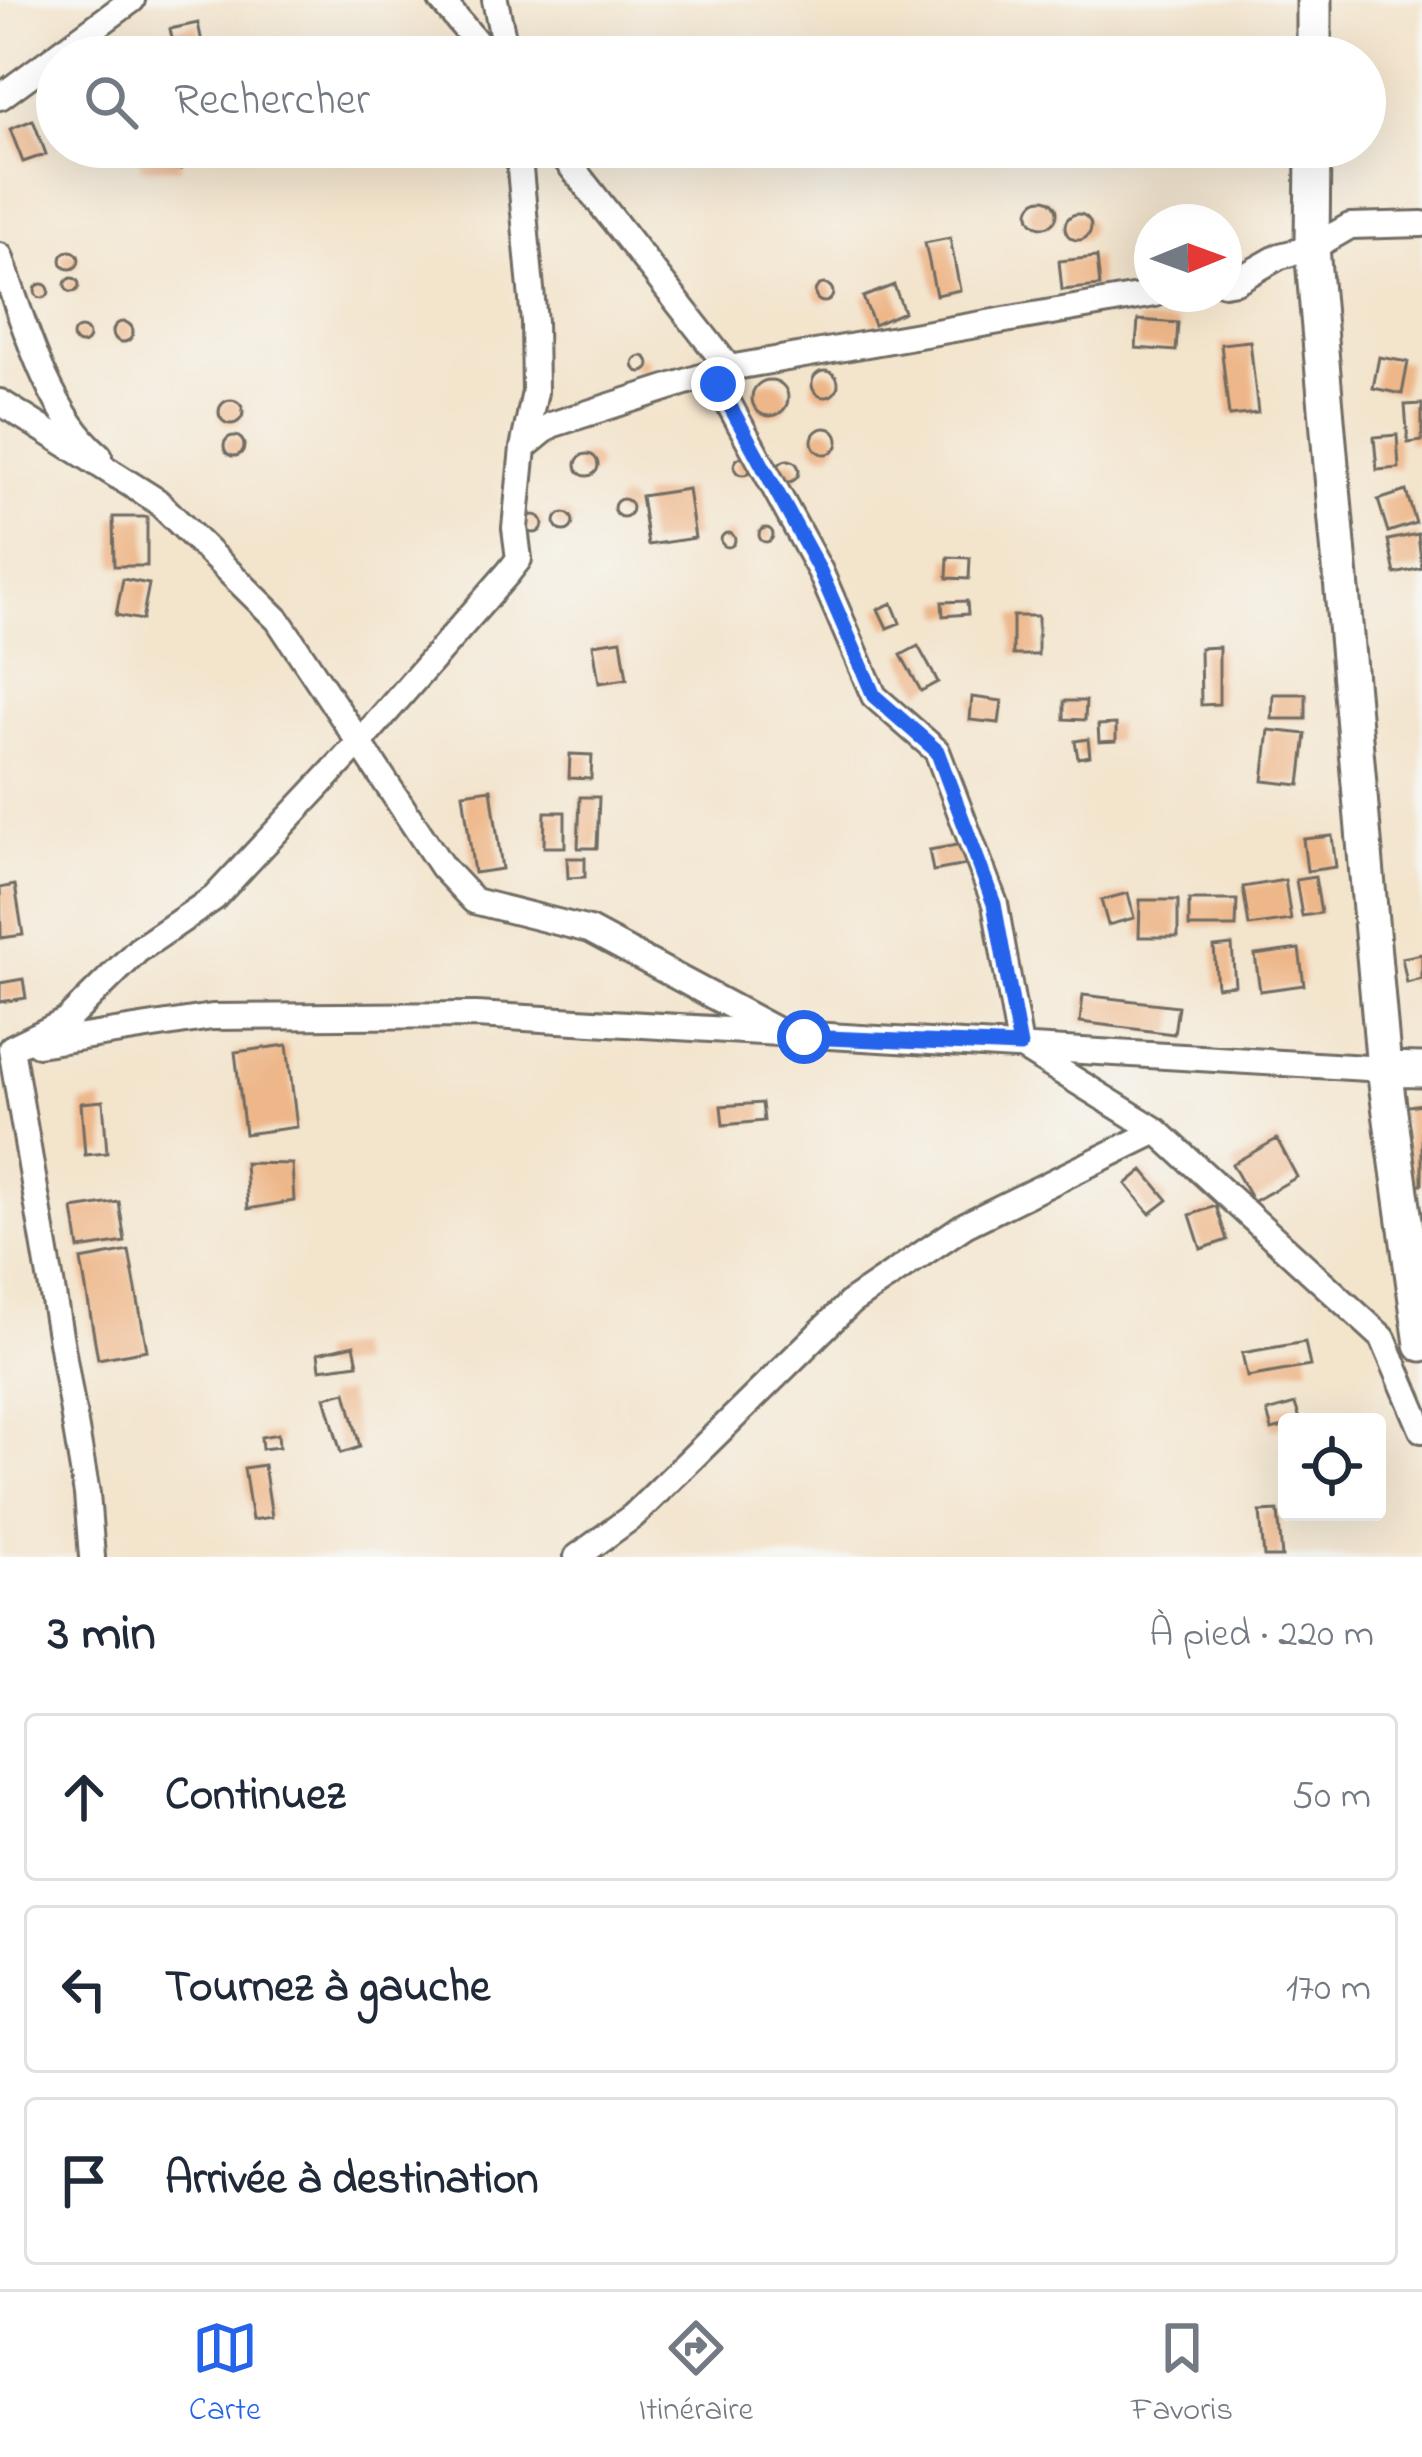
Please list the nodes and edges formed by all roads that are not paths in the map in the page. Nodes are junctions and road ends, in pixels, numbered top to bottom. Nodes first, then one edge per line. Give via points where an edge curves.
1 (132, 0) edge
2 (441, 0) edge
3 (495, 0) edge
4 (1314, 0) edge
5 (83, 36) edge
6 (471, 36) edge
7 (503, 36) edge
8 (1314, 36) edge
9 (36, 71) edge
10 (0, 97) edge
11 (520, 168) edge
12 (572, 168) edge
13 (1313, 168) edge
14 (1422, 224) edge
15 (1312, 248) junction
16 (0, 256) edge
17 (1242, 278) edge
18 (1134, 298) edge
19 (729, 368) junction
20 (0, 402) edge
21 (523, 448) junction
22 (157, 501) junction
23 (359, 742) junction
24 (804, 1037) junction
25 (1020, 1046) junction
26 (6, 1048) edge
27 (1384, 1069) junction
28 (1422, 1070) edge
29 (1157, 1131) junction
30 (1422, 1343) edge
31 (1422, 1430) edge
32 (87, 1494) junction
33 (92, 1557) edge
34 (108, 1557) edge
35 (577, 1557) edge

1 - 5 street
2 - 6 street
3 - 7 street
4 - 8 main road
9 - 10 street
11 - 21 street via 535,392
12 - 19 street
13 - 15 main road
14 - 15 street via 1350,226
15 - 17 street
15 - 27 main road
16 - 22 street via 38,364 86,444
18 - 19 street
19 - 21 street via 551,425
19 - 25 street via 718,384 820,571 874,696 937,751 994,904
20 - 22 street
21 - 23 street via 519,559
22 - 23 street via 278,620
23 - 24 street via 474,902 590,930 770,1028
23 - 26 street via 214,898 138,950 66,1021
24 - 25 street
24 - 26 street via 476,1015 212,1017
25 - 27 street
25 - 29 street
26 - 32 street
27 - 28 main road
27 - 30 main road
29 - 31 street via 1383,1338
29 - 35 street via 965,1225 851,1303 633,1516
32 - 33 street
32 - 34 street

